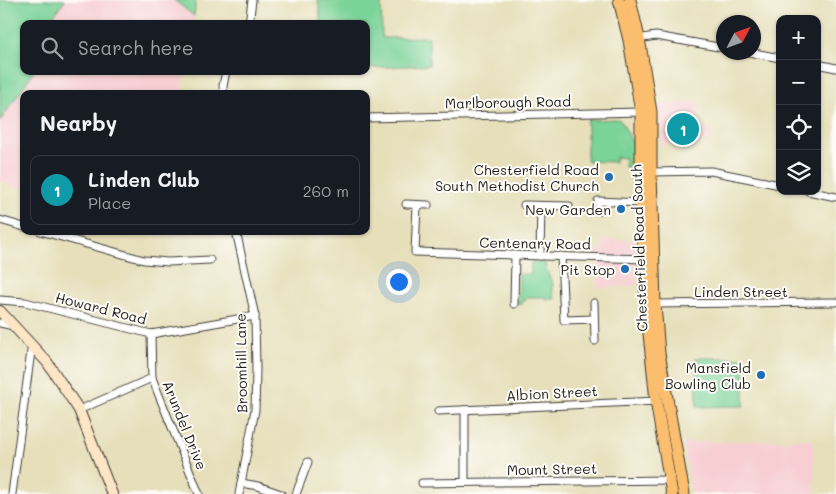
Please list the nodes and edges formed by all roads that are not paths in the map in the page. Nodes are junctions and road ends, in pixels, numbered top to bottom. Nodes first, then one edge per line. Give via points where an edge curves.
1 (252, 0) edge
2 (619, 0) edge
3 (630, 0) edge
4 (250, 20) edge
5 (634, 39) junction
6 (716, 47) edge
7 (761, 54) edge
8 (776, 57) edge
9 (821, 65) edge
10 (836, 68) edge
11 (225, 75) edge
12 (224, 90) edge
13 (646, 112) junction
14 (370, 118) edge
15 (646, 172) junction
16 (776, 184) edge
17 (821, 194) edge
18 (836, 197) edge
19 (641, 203) junction
20 (406, 204) dead end
21 (417, 204) junction
22 (428, 205) dead end
23 (524, 206) dead end
24 (541, 206) junction
25 (569, 206) dead end
26 (598, 212) dead end
27 (0, 220) edge
28 (20, 226) edge
29 (54, 235) edge
30 (237, 235) edge
31 (515, 255) junction
32 (540, 256) junction
33 (561, 256) junction
34 (649, 259) junction
35 (210, 260) dead end
36 (0, 300) edge
37 (836, 302) edge
38 (594, 303) dead end
39 (514, 304) dead end
40 (650, 304) junction
41 (0, 311) edge
42 (255, 316) junction
43 (594, 319) junction
44 (0, 322) edge
45 (15, 326) junction
46 (152, 334) junction
47 (595, 341) dead end
48 (32, 344) junction
49 (152, 378) junction
50 (662, 400) junction
51 (78, 410) junction
52 (465, 410) junction
53 (438, 411) dead end
54 (308, 462) dead end
55 (670, 480) junction
56 (682, 480) junction
57 (422, 482) dead end
58 (466, 482) junction
59 (242, 483) junction
60 (12, 494) edge
61 (112, 494) edge
62 (199, 494) edge
63 (239, 494) edge
64 (281, 494) edge
65 (296, 494) edge
66 (672, 494) edge
67 (684, 494) edge

1 - 4 street
2 - 5 main road, Chesterfield Road South
3 - 5 main road, Chesterfield Road South
5 - 6 street via 656,36
5 - 13 main road, Chesterfield Road South
7 - 8 street
9 - 10 street
11 - 12 street
13 - 14 street, Marlborough Road
13 - 15 main road, Chesterfield Road South
15 - 16 street via 711,171
15 - 19 main road, Chesterfield Road South
15 - 34 main road, Chesterfield Road South
17 - 18 street
19 - 26 street via 598,201
19 - 34 main road, Chesterfield Road South
20 - 21 street
21 - 22 street
21 - 31 street, Centenary Road via 415,252
23 - 24 street
24 - 25 street
24 - 32 street
27 - 28 street
29 - 35 street via 144,260
30 - 42 street, Broomhill Lane via 251,282
31 - 32 street, Centenary Road
31 - 39 street
32 - 33 street, Centenary Road
33 - 34 street, Centenary Road
33 - 43 street via 564,320
34 - 40 main road, Chesterfield Road South
36 - 46 street, Howard Road via 25,302
37 - 40 street, Linden Street
38 - 43 street
40 - 50 main road, Chesterfield Road South
41 - 45 street
42 - 46 street, Howard Road
42 - 59 street, Broomhill Lane via 255,410
43 - 47 street
44 - 45 street
45 - 48 street
46 - 49 street, Arundel Drive
48 - 51 street
48 - 60 street
49 - 51 street
49 - 62 street, Arundel Drive
50 - 52 street, Albion Street
50 - 55 main road, Chesterfield Road South
50 - 56 main road, Chesterfield Road South
51 - 61 street
52 - 53 street, Albion Street
52 - 58 street
54 - 65 street
55 - 56 street, Mount Street
55 - 58 street, Mount Street
55 - 66 main road, Chesterfield Road South
56 - 67 main road, Chesterfield Road South
57 - 58 street, Mount Street
59 - 63 street, Broomhill Lane
59 - 64 street

